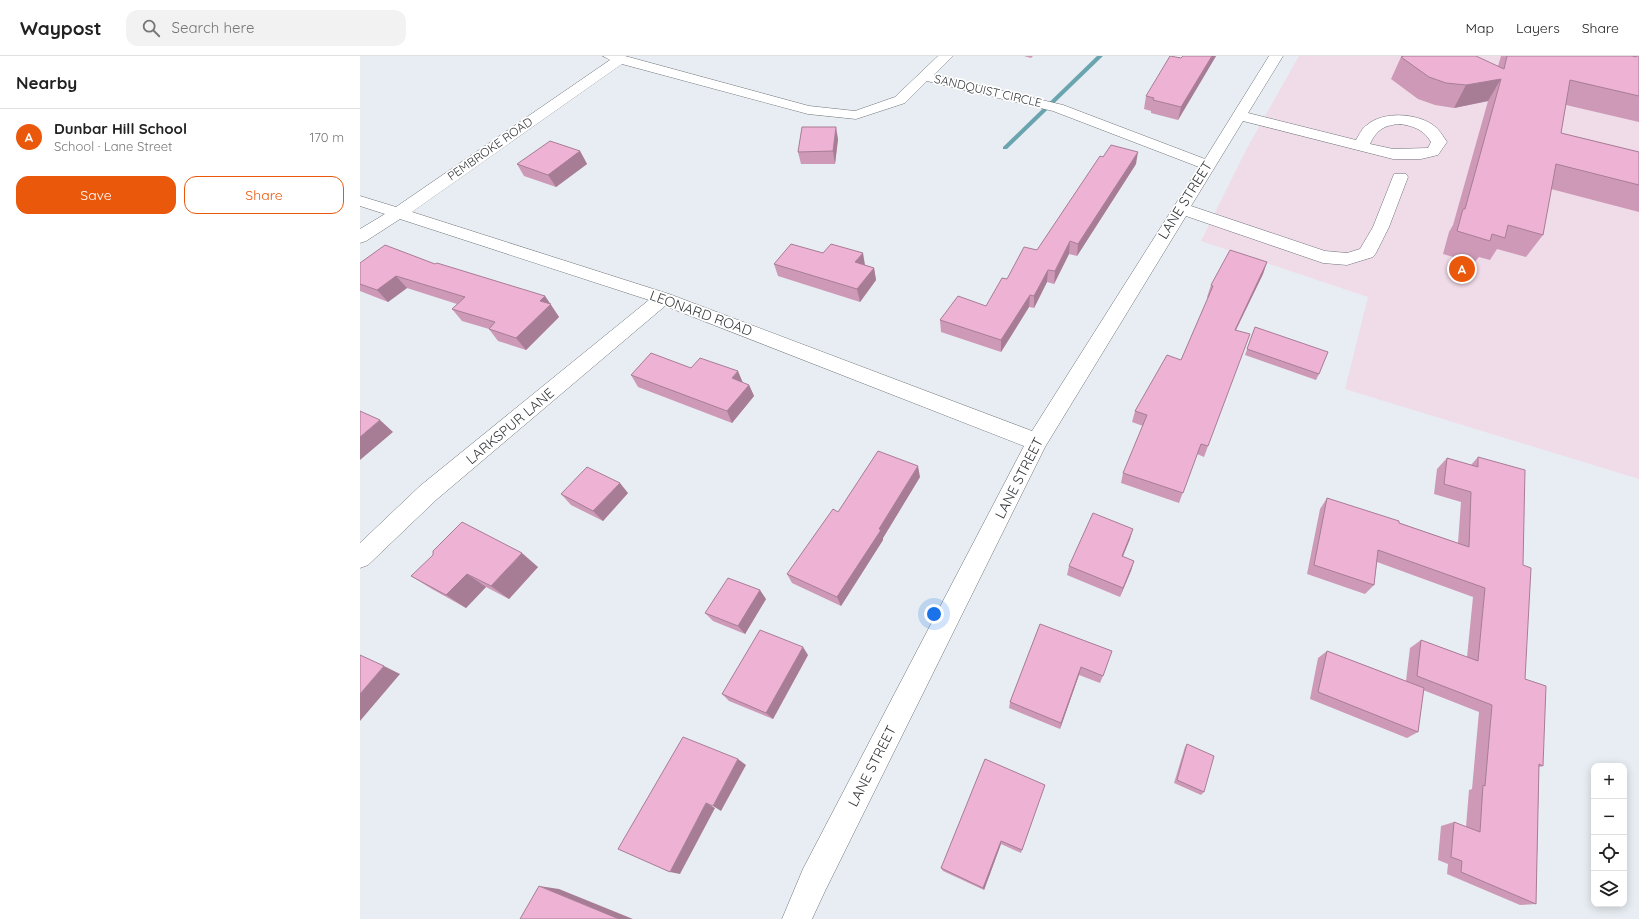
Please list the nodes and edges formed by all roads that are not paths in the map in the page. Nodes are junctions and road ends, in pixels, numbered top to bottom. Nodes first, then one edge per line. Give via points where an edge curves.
1 (946, 56) edge
2 (1276, 56) edge
3 (615, 57) edge
4 (926, 76) junction
5 (1238, 115) junction
6 (1361, 146) dead end
7 (1207, 164) junction
8 (1400, 177) dead end
9 (360, 201) edge
10 (1180, 208) junction
11 (399, 213) junction
12 (360, 237) edge
13 (663, 298) junction
14 (1036, 442) junction
15 (360, 558) edge
16 (797, 919) edge

1 - 4 street
2 - 5 street, LANE STREET
3 - 4 street, SANDQUIST CIRCLE via 808,110 856,115 900,100
3 - 11 street, PEMBROKE ROAD
4 - 7 street, SANDQUIST CIRCLE via 1058,108
5 - 6 street
5 - 7 street, LANE STREET
7 - 10 street, LANE STREET
8 - 10 street via 1381,227 1367,253 1347,259 1323,257
9 - 11 street, LEONARD ROAD
10 - 14 street, LANE STREET
11 - 12 street, PEMBROKE ROAD
11 - 13 street, LEONARD ROAD
13 - 14 street, LEONARD ROAD
13 - 15 street, LARKSPUR LANE via 428,494
14 - 16 street, LANE STREET via 817,873

